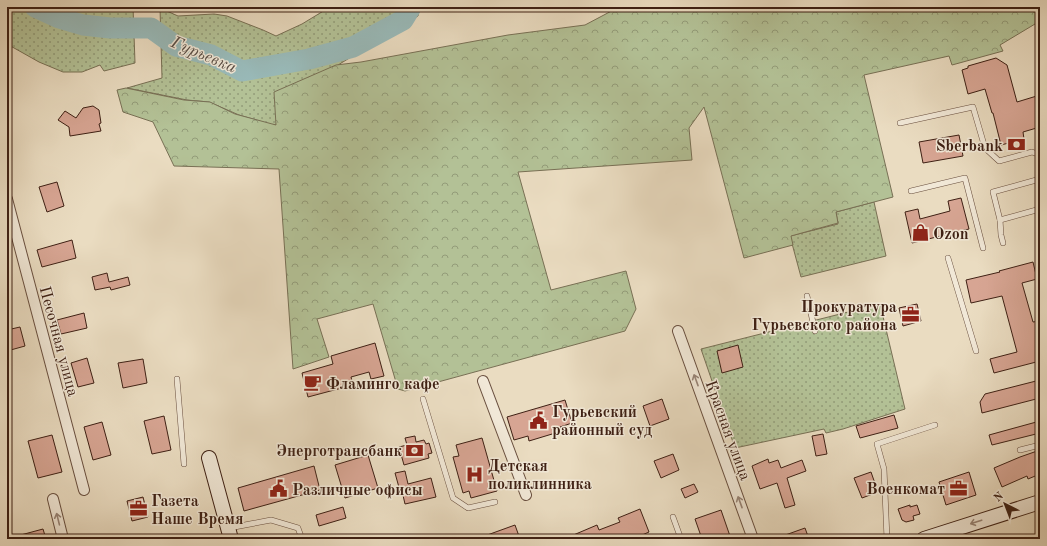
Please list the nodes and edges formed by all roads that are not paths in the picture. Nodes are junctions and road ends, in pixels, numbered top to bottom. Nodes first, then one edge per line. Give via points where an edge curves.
1 (900, 123) dead end
2 (1040, 155) edge
3 (1040, 179) edge
4 (911, 191) dead end
5 (7, 199) edge
6 (1040, 209) edge
7 (1000, 220) junction
8 (1003, 243) dead end
9 (983, 248) dead end
10 (948, 258) dead end
11 (808, 296) dead end
12 (678, 331) dead end
13 (815, 332) dead end
14 (976, 351) dead end
15 (177, 379) dead end
16 (483, 381) dead end
17 (423, 399) dead end
18 (935, 425) dead end
19 (1040, 444) edge
20 (1020, 450) dead end
21 (209, 458) dead end
22 (184, 464) dead end
23 (84, 490) dead end
24 (526, 495) dead end
25 (53, 499) dead end
26 (495, 502) dead end
27 (1040, 502) edge
28 (673, 517) dead end
29 (230, 534) edge
30 (63, 539) edge
31 (302, 539) edge
32 (681, 539) edge
33 (753, 539) edge
34 (887, 539) edge
35 (924, 539) edge

1 - 2 lane via 973,107 985,148 999,161 1032,152
3 - 7 lane via 993,192
4 - 9 lane via 965,178
5 - 23 street, Песочная улица
6 - 7 lane
7 - 8 lane
10 - 14 lane
11 - 13 lane
33 -> 12 street, Красная улица
15 - 22 lane
16 - 24 street
17 - 26 lane via 453,498 468,508
18 - 34 lane via 877,444 884,469
19 - 20 lane
21 - 29 street
30 -> 25 street
27 -> 35 street
28 - 32 lane
29 - 31 lane via 271,520 298,528

